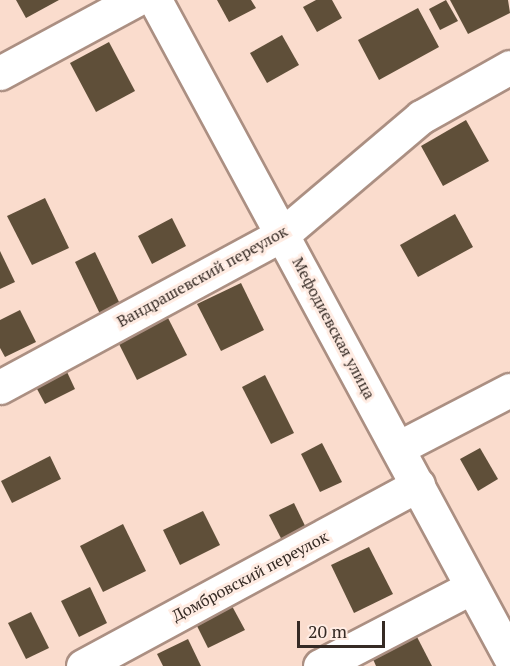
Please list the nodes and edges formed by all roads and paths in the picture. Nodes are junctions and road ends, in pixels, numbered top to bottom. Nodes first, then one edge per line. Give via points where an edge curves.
1 (135, 0) edge
2 (155, 0) edge
3 (510, 67) edge
4 (0, 73) edge
5 (283, 234) junction
6 (0, 387) edge
7 (510, 390) edge
8 (398, 448) junction
9 (418, 485) junction
10 (472, 587) junction
11 (510, 657) edge
12 (83, 666) edge
13 (320, 666) edge

1 - 4 street
2 - 5 street, Мефодиевская улица
3 - 5 street, Вандрашевский переулок via 421,117
5 - 6 street, Вандрашевский переулок
5 - 8 street, Мефодиевская улица
7 - 8 street
8 - 9 street, Мефодиевская улица
9 - 10 street, Мефодиевская улица
9 - 12 street, Домбровский переулок
10 - 11 street, Мефодиевская улица
10 - 13 street

